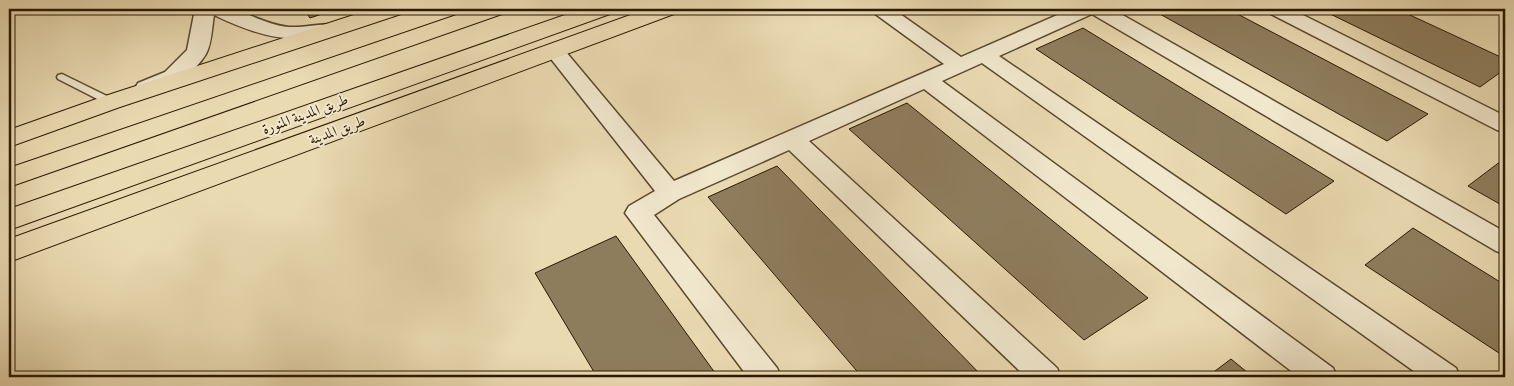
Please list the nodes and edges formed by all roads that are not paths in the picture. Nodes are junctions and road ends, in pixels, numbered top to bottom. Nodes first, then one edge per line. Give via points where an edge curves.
1 (205, 9) edge
2 (217, 9) edge
3 (491, 9) edge
4 (602, 9) edge
5 (666, 9) edge
6 (881, 9) edge
7 (1087, 9) edge
8 (1098, 9) edge
9 (1276, 9) edge
10 (390, 10) edge
11 (554, 50) junction
12 (983, 54) junction
13 (959, 65) junction
14 (62, 77) dead end
15 (926, 80) junction
16 (110, 102) junction
17 (1505, 125) edge
18 (9, 139) edge
19 (792, 139) junction
20 (9, 178) edge
21 (670, 193) junction
22 (9, 220) edge
23 (1505, 244) edge
24 (9, 251) edge
25 (766, 377) edge
26 (1046, 377) edge
27 (1322, 377) edge
28 (1445, 377) edge

1 - 16 street via 197,52 173,77
2 - 10 street via 252,26 284,33 321,32
3 - 20 main road
4 - 22 main road, طريق المدينة المنورة
5 - 11 main road, طريق المدينة
6 - 13 street
7 - 12 street
8 - 23 street
9 - 17 street
10 - 16 main road
11 - 21 street
11 - 24 main road, طريق المدينة
12 - 13 street
12 - 28 street
13 - 15 street
14 - 16 lane
15 - 19 street
15 - 27 street
16 - 18 main road
19 - 21 street
19 - 26 street
21 - 25 street via 638,213

